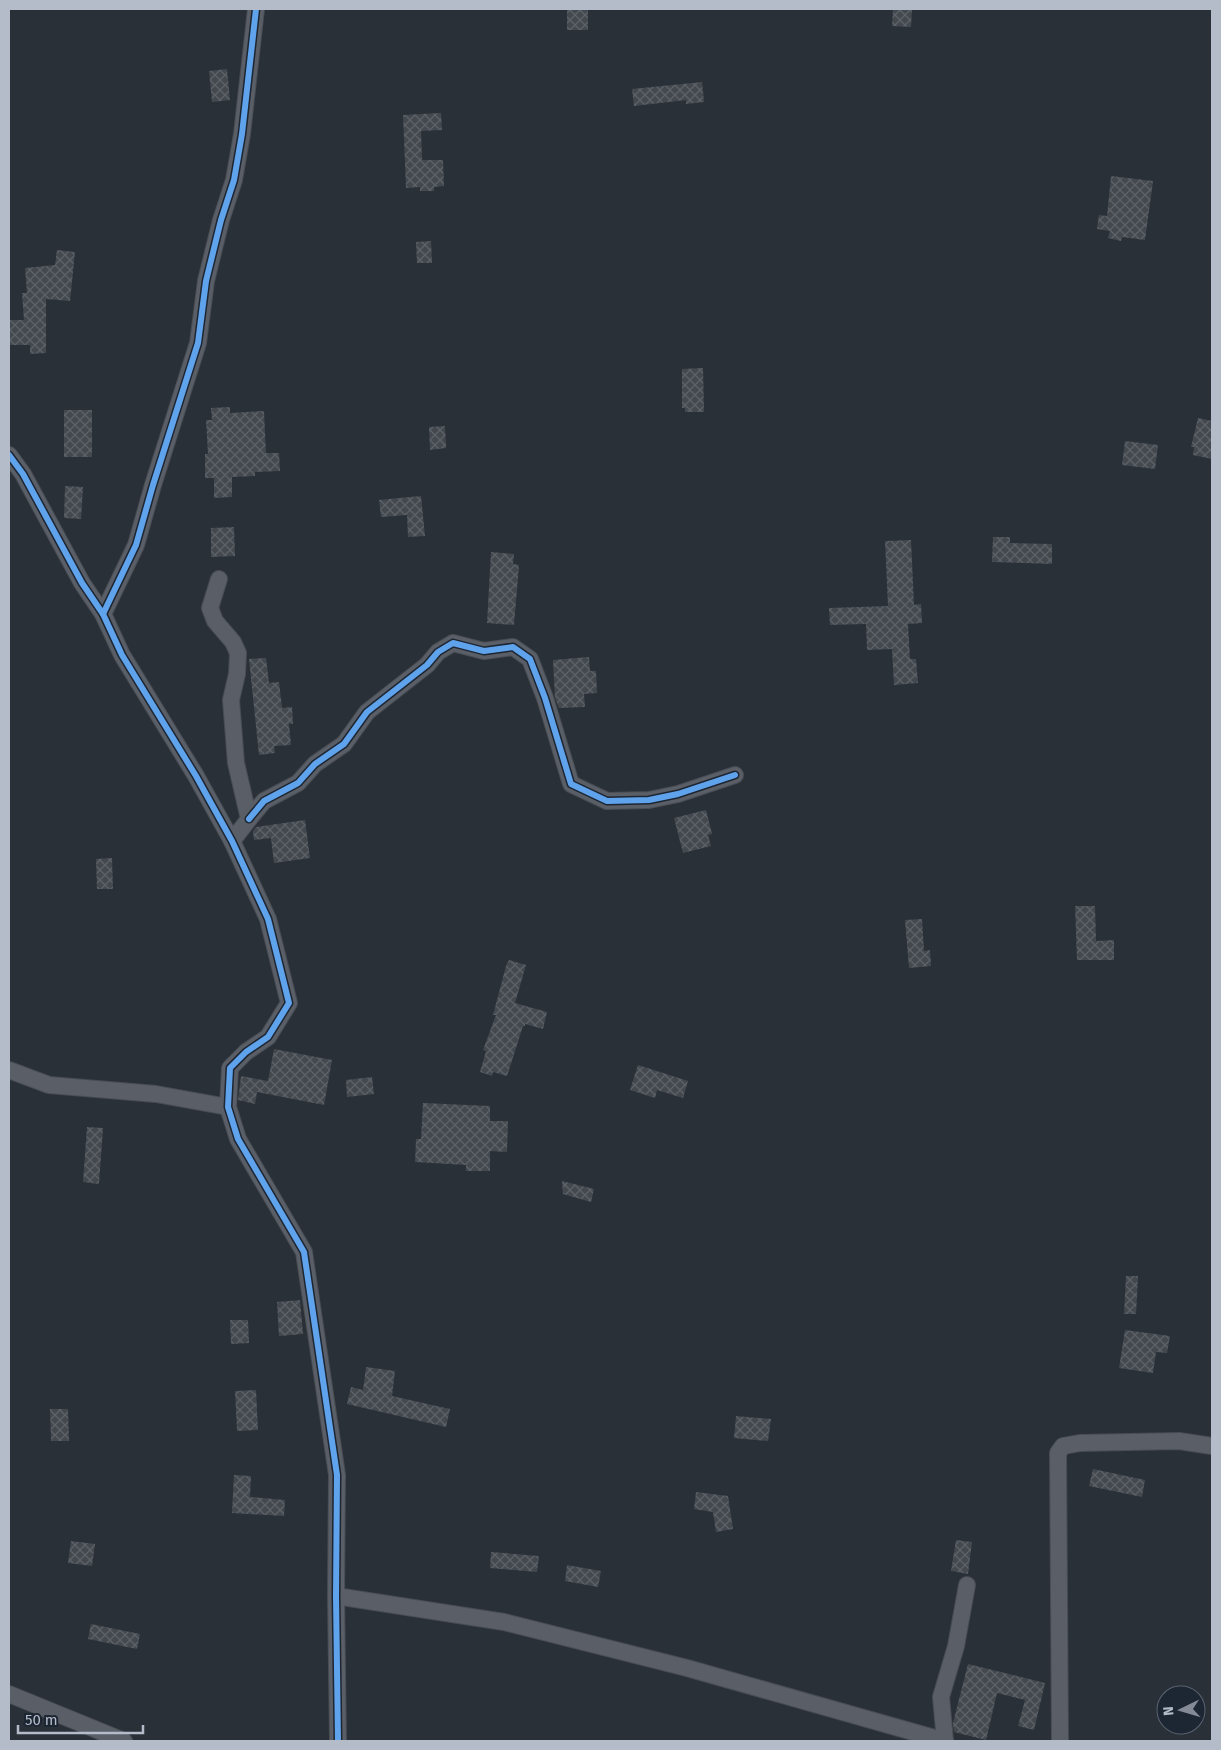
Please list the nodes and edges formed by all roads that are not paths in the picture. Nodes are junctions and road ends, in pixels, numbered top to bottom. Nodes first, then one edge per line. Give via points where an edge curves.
1 (256, 9) edge
2 (9, 455) edge
3 (219, 579) dead end
4 (103, 614) junction
5 (736, 775) dead end
6 (249, 819) junction
7 (232, 841) junction
8 (9, 1070) edge
9 (228, 1107) junction
10 (1212, 1446) edge
11 (967, 1585) dead end
12 (336, 1596) junction
13 (9, 1694) edge
14 (124, 1741) edge
15 (338, 1741) edge
16 (945, 1741) edge
17 (1060, 1741) edge

1 - 4 street via 242,134 234,180 206,281 198,343 136,545
2 - 4 street
3 - 6 street via 210,608 238,654 231,700 236,763
4 - 7 street via 122,655
5 - 6 street via 649,800 607,801 570,784 530,659 513,647 484,651 453,643 367,712 344,744 315,764 298,783 264,801
6 - 7 street
7 - 9 street via 268,919 289,1003 268,1037 230,1068
8 - 9 street via 49,1085 156,1094
9 - 12 street via 238,1139 304,1252 337,1475
10 - 17 street via 1178,1441 1080,1443 1063,1446 1058,1453
11 - 16 street via 956,1646 941,1697
12 - 15 street
12 - 16 street via 504,1622 688,1668
13 - 14 street

